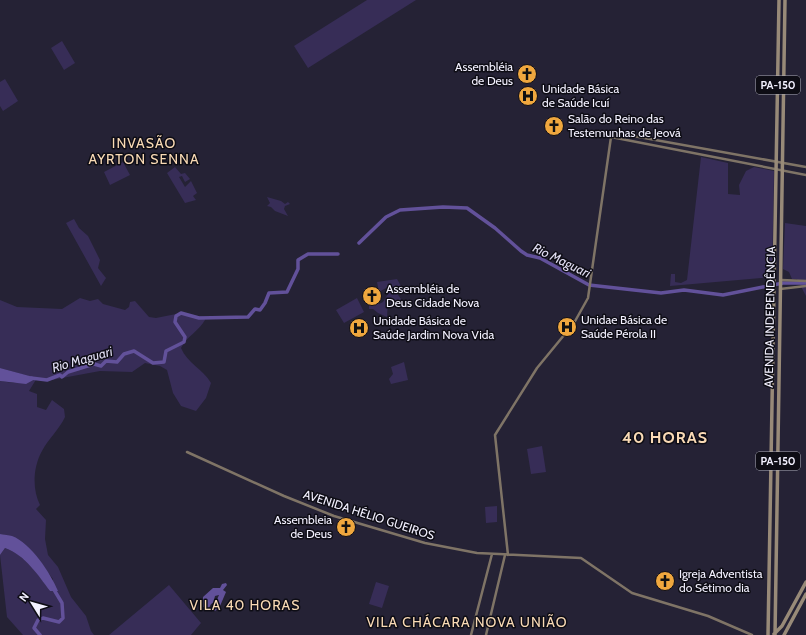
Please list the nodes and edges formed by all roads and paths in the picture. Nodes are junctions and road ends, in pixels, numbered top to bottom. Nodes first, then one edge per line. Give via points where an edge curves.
1 (779, 0) edge
2 (784, 0) edge
3 (777, 119) junction
4 (783, 120) junction
5 (619, 134) junction
6 (611, 137) junction
7 (617, 139) junction
8 (776, 162) junction
9 (782, 163) junction
10 (793, 164) junction
11 (806, 167) edge
12 (776, 169) junction
13 (782, 170) junction
14 (792, 172) junction
15 (806, 175) edge
16 (775, 212) junction
17 (782, 215) junction
18 (780, 280) junction
19 (806, 281) edge
20 (806, 286) edge
21 (780, 288) junction
22 (187, 452) dead end
23 (771, 486) junction
24 (777, 486) junction
25 (492, 554) junction
26 (507, 555) junction
27 (806, 582) edge
28 (806, 594) edge
29 (785, 634) edge
30 (471, 635) edge
31 (486, 635) edge
32 (752, 635) edge
33 (768, 635) edge
34 (774, 635) edge

1 - 3 main road, AVENIDA INDEPENDÊNCIA / PA-150
2 - 4 main road, AVENIDA INDEPENDÊNCIA / PA-150
3 - 4 main road
3 - 8 main road, AVENIDA INDEPENDÊNCIA / PA-150
4 - 9 main road, AVENIDA INDEPENDÊNCIA / PA-150
5 - 6 main road
5 - 7 main road
5 - 8 main road
6 - 7 main road
6 - 26 main road via 586,302 574,323 537,368 495,435
7 - 12 main road
8 - 9 main road
8 - 12 main road, AVENIDA INDEPENDÊNCIA / PA-150
9 - 10 main road
9 - 13 main road, AVENIDA INDEPENDÊNCIA / PA-150
10 - 11 main road
10 - 14 main road
12 - 13 main road
12 - 16 main road, AVENIDA INDEPENDÊNCIA / PA-150
13 - 14 main road
13 - 17 main road, AVENIDA INDEPENDÊNCIA / PA-150
14 - 15 main road
16 - 17 main road
16 - 23 main road, AVENIDA INDEPENDÊNCIA / PA-150
17 - 18 main road, AVENIDA INDEPENDÊNCIA / PA-150
18 - 19 main road
18 - 21 main road, AVENIDA INDEPENDÊNCIA / PA-150
20 - 21 main road
21 - 24 main road, AVENIDA INDEPENDÊNCIA / PA-150
22 - 25 main road, AVENIDA HÉLIO GUEIROS via 284,496 341,518 438,547
23 - 24 main road
23 - 33 main road, AVENIDA INDEPENDÊNCIA / PA-150
24 - 34 main road, AVENIDA INDEPENDÊNCIA / PA-150
25 - 26 main road, AVENIDA HÉLIO GUEIROS
25 - 30 main road
26 - 31 main road
26 - 32 main road, AVENIDA HÉLIO GUEIROS via 580,558 632,593 708,616
27 - 34 main road via 782,626
28 - 29 main road

